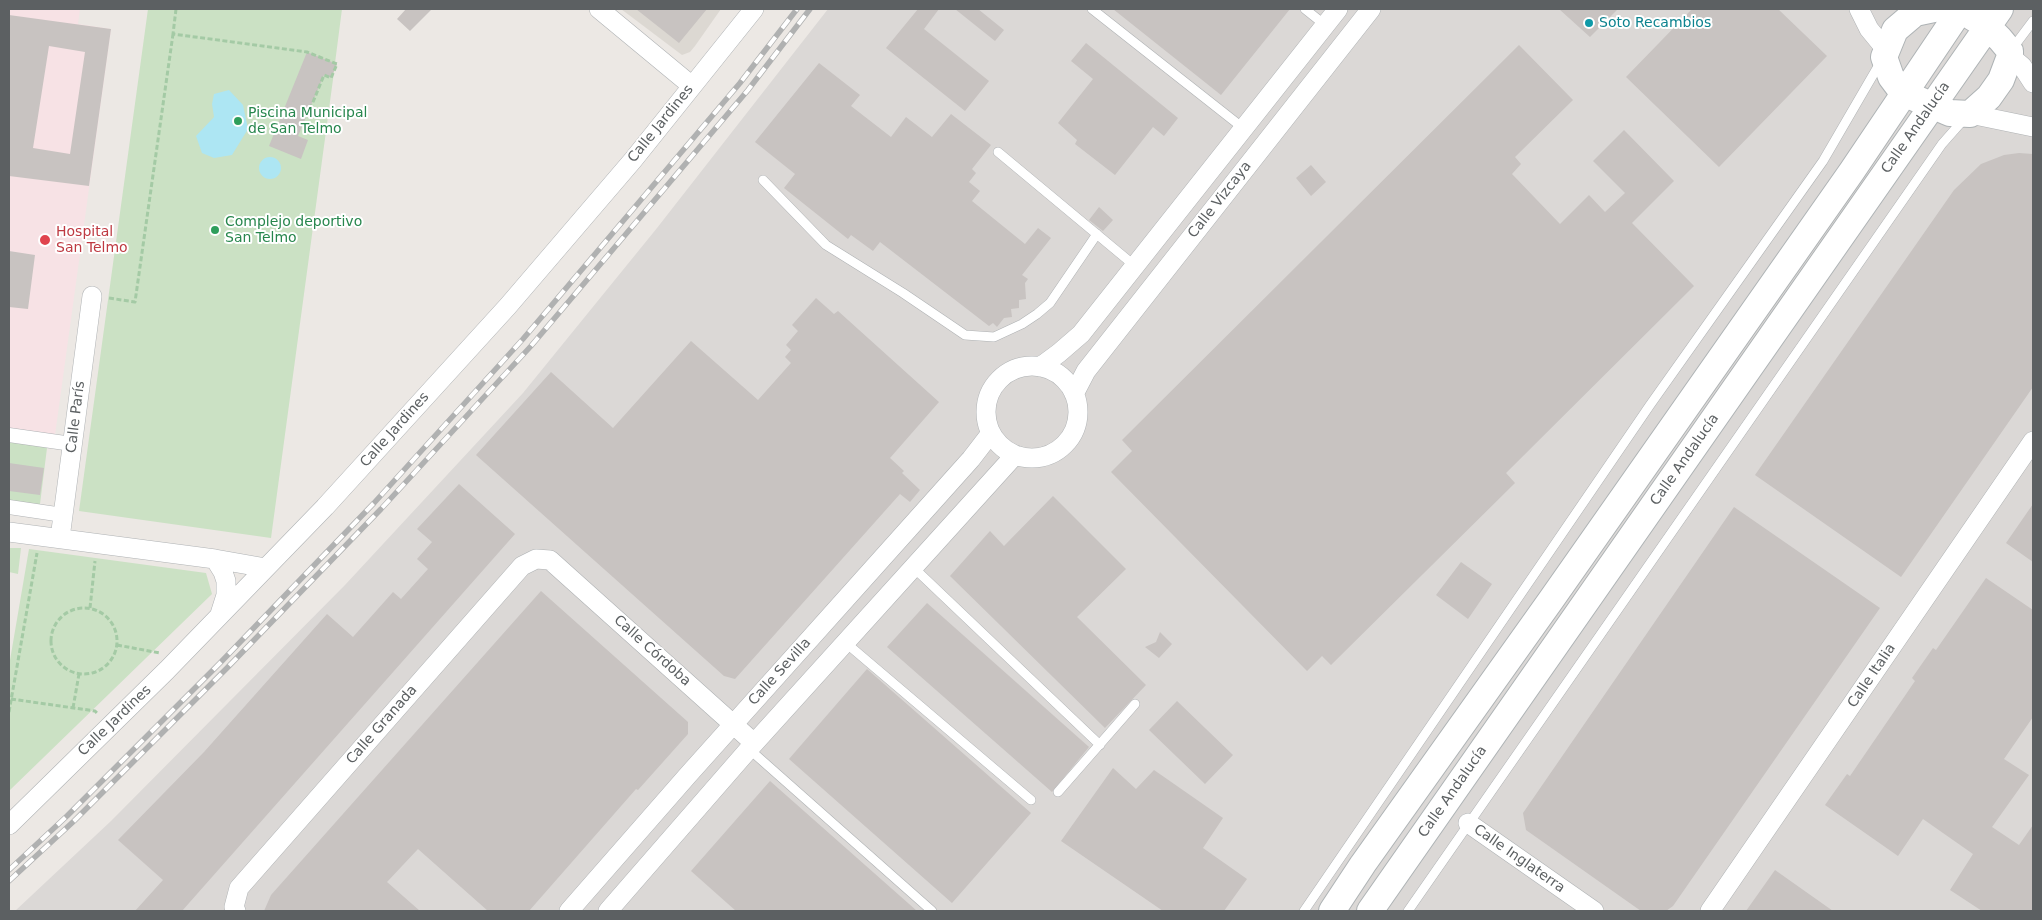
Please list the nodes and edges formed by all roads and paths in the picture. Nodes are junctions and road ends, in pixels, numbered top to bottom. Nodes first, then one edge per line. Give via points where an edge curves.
1 (176, 9) edge
2 (599, 9) edge
3 (754, 9) edge
4 (1092, 9) edge
5 (1305, 9) edge
6 (1338, 9) edge
7 (1371, 9) edge
8 (1859, 9) edge
9 (1933, 10) edge
10 (1994, 17) edge
11 (2033, 22) edge
12 (1325, 25) junction
13 (173, 34) junction
14 (2010, 53) junction
15 (1885, 54) junction
16 (2033, 83) edge
17 (692, 86) junction
18 (1903, 93) junction
19 (1933, 105) junction
20 (310, 106) dead end
21 (1969, 114) junction
22 (2033, 126) edge
23 (1243, 128) junction
24 (1260, 149) junction
25 (998, 152) dead end
26 (763, 180) dead end
27 (1097, 234) junction
28 (1135, 266) junction
29 (92, 296) joint
30 (1040, 367) junction
31 (1074, 394) junction
32 (991, 433) junction
33 (9, 435) edge
34 (2033, 441) edge
35 (72, 444) junction
36 (1016, 455) junction
37 (9, 508) edge
38 (63, 516) junction
39 (9, 532) edge
40 (40, 536) junction
41 (60, 538) junction
42 (97, 543) junction
43 (215, 559) junction
44 (550, 560) joint
45 (266, 568) junction
46 (914, 568) junction
47 (90, 608) junction
48 (219, 618) junction
49 (846, 643) junction
50 (117, 645) junction
51 (181, 657) junction
52 (79, 674) junction
53 (11, 699) junction
54 (1135, 704) dead end
55 (73, 708) junction
56 (9, 712) edge
57 (110, 724) junction
58 (734, 724) junction
59 (1100, 745) junction
60 (752, 746) junction
61 (1058, 792) dead end
62 (1031, 800) dead end
63 (1468, 823) junction
64 (9, 825) edge
65 (236, 911) edge
66 (569, 911) edge
67 (608, 911) edge
68 (932, 911) edge
69 (1304, 911) edge
70 (1332, 911) edge
71 (1370, 911) edge
72 (1408, 911) edge
73 (1594, 911) edge
74 (1710, 911) edge

1 - 13 path
2 - 17 street
3 - 17 street, Calle Jardines
4 - 23 lane
5 - 12 lane
6 - 12 street, Calle Vizcaya
7 - 24 street, Calle Vizcaya
8 - 15 street
9 - 10 main road
9 - 15 main road via 1895,30
9 - 18 main road, Calle Andalucía
10 - 14 main road
10 - 19 main road, Calle Andalucía
11 - 14 lane
12 - 23 street, Calle Vizcaya
13 - 20 path via 308,52 337,64 331,78 324,75
13 - 29 path via 135,302
14 - 16 street
14 - 21 main road via 2001,80 1989,97
15 - 18 main road via 1891,77
15 - 69 lane via 1824,161 1650,405
17 - 45 street, Calle Jardines via 508,306
18 - 19 main road
18 - 70 main road, Calle Andalucía via 1852,171
19 - 21 main road via 1950,113
19 - 71 main road, Calle Andalucía
21 - 22 street
21 - 63 lane via 1942,144
23 - 24 street
23 - 28 street, Calle Vizcaya
24 - 31 street, Calle Vizcaya via 1086,371
25 - 27 lane
26 - 27 lane via 826,245 965,335 994,337 1037,314 1050,304
27 - 28 lane
28 - 30 street, Calle Vizcaya via 1081,334
29 - 35 street, Calle París
30 - 31 street via 1061,377
30 - 32 street via 1016,369 996,383 986,411
31 - 36 street via 1077,421 1074,431 1062,446 1037,458
32 - 36 street via 998,444
32 - 58 street, Calle Sevilla
33 - 35 street
34 - 74 street, Calle Italia
35 - 38 street, Calle París
36 - 46 street, Calle Sevilla
37 - 38 street
38 - 41 street, Calle París
39 - 40 street
40 - 41 street
40 - 53 path
41 - 42 street
42 - 43 street
42 - 47 path
43 - 45 street
43 - 48 street via 226,581 226,595
44 - 58 street, Calle Córdoba
44 - 65 street, Calle Granada via 536,559 522,566 239,888 234,907
45 - 48 street, Calle Jardines
46 - 49 street, Calle Sevilla
46 - 59 lane
47 - 50 path via 109,619 115,629
47 - 52 path via 74,609 60,616 51,635 51,646 57,660 69,671
48 - 51 street, Calle Jardines
49 - 60 street, Calle Sevilla
49 - 62 lane
50 - 51 path
50 - 52 path via 110,662 101,669
51 - 57 street, Calle Jardines
52 - 55 path
53 - 55 path
53 - 56 path
54 - 59 lane
55 - 57 path via 95,711
57 - 64 street, Calle Jardines
58 - 60 street, Calle Córdoba
58 - 66 street, Calle Sevilla
59 - 61 lane
60 - 67 street, Calle Sevilla
60 - 68 lane
63 - 72 lane
63 - 73 street, Calle Inglaterra

